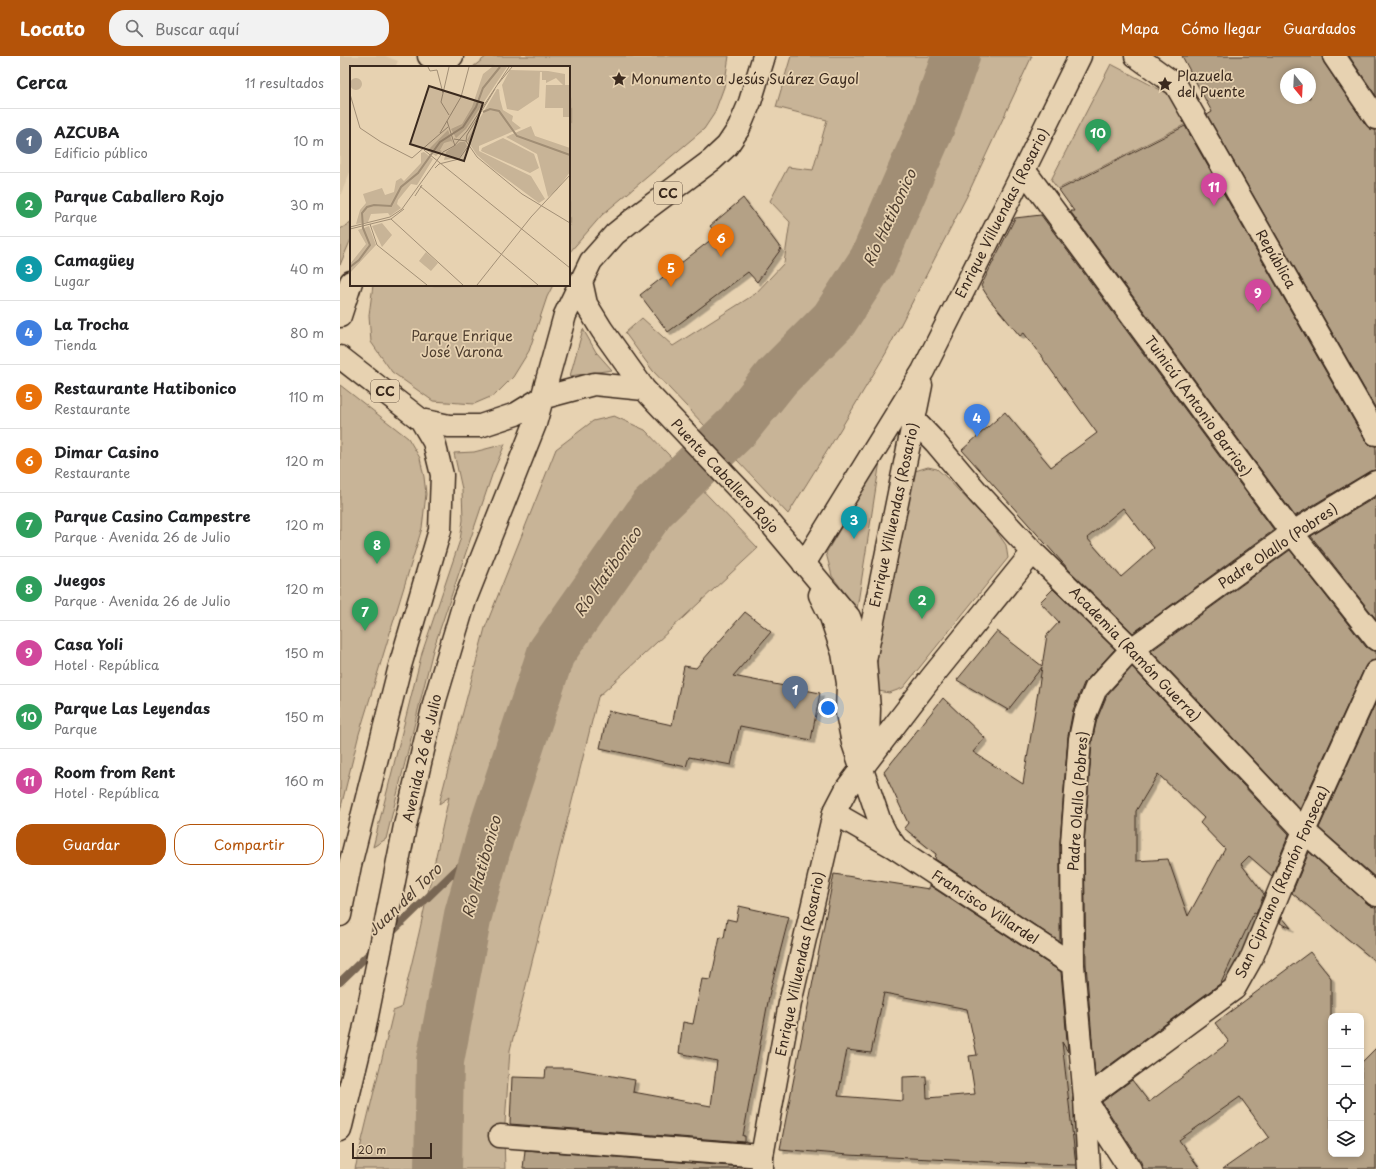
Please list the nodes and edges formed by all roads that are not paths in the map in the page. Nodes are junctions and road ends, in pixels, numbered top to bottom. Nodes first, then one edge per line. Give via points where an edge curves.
1 (747, 56) edge
2 (764, 56) edge
3 (1080, 56) edge
4 (1136, 56) edge
5 (1163, 56) edge
6 (1334, 56) edge
7 (1176, 85) junction
8 (750, 102) junction
9 (1376, 118) edge
10 (1024, 170) junction
11 (581, 281) junction
12 (350, 285) edge
13 (340, 316) edge
14 (343, 354) edge
15 (644, 389) junction
16 (542, 398) junction
17 (907, 414) junction
18 (421, 420) junction
19 (1376, 434) edge
20 (1376, 482) edge
21 (1292, 533) junction
22 (1033, 552) junction
23 (804, 564) junction
24 (1376, 639) edge
25 (1132, 649) junction
26 (865, 660) junction
27 (1376, 672) edge
28 (862, 768) junction
29 (834, 813) junction
30 (1304, 831) junction
31 (897, 849) junction
32 (1376, 895) edge
33 (340, 915) edge
34 (1073, 965) junction
35 (1085, 1099) junction
36 (340, 1130) edge
37 (500, 1136) dead end
38 (762, 1162) edge
39 (1089, 1169) edge
40 (1130, 1169) edge

1 - 8 main road
2 - 8 main road, CC
3 - 10 main road, Enrique Villuendas (Rosario)
4 - 7 main road, República
5 - 7 main road, República
6 - 9 main road
7 - 19 main road, República
8 - 11 main road, CC via 739,128 727,146 615,234 591,261
10 - 17 main road, Enrique Villuendas (Rosario) via 923,370
10 - 21 main road, Tuinicú (Antonio Barrios)
11 - 15 main road, Puente Caballero Rojo via 586,304
11 - 16 main road, CC via 565,315
12 - 13 main road
14 - 18 main road, CC
15 - 16 main road via 594,384
15 - 23 main road, Puente Caballero Rojo via 766,518
16 - 18 main road, CC via 516,414 480,426 448,426
16 - 36 main road, Avenida 26 de Julio via 535,424 465,600 435,700 405,826 364,1031
17 - 22 main road, Academia (Ramón Guerra)
17 - 23 main road, Enrique Villuendas (Rosario)
17 - 26 main road, Enrique Villuendas (Rosario)
18 - 33 main road via 434,442 442,475 440,530 400,666
20 - 21 main road, Padre Olallo (Pobres)
21 - 24 main road, Tuinicú (Antonio Barrios)
21 - 25 main road, Padre Olallo (Pobres)
22 - 25 main road, Academia (Ramón Guerra)
22 - 28 main road, Enrique Villuendas (Rosario)
23 - 26 main road, Enrique Villuendas (Rosario) via 849,618
23 - 28 main road, Francisco Villardel via 831,617 843,653 848,683 847,713 853,743
25 - 30 main road, Academia (Ramón Guerra)
25 - 34 main road, Padre Olallo (Pobres) via 1096,688 1080,739 1072,843
26 - 28 main road, Enrique Villuendas (Rosario) via 869,709 868,740
27 - 30 main road, San Cipriano (Ramón Fonseca)
28 - 29 main road, Enrique Villuendas (Rosario) via 847,788
28 - 31 main road, Francisco Villardel via 880,822
29 - 31 main road, Francisco Villardel
29 - 38 main road, Enrique Villuendas (Rosario) via 790,1003
30 - 32 main road, Academia (Ramón Guerra)
30 - 35 main road, San Cipriano (Ramón Fonseca) via 1252,957 1234,989
31 - 34 main road, Francisco Villardel
34 - 35 main road, Padre Olallo (Pobres)
35 - 39 main road, Padre Olallo (Pobres)
35 - 40 main road
37 - 38 main road

